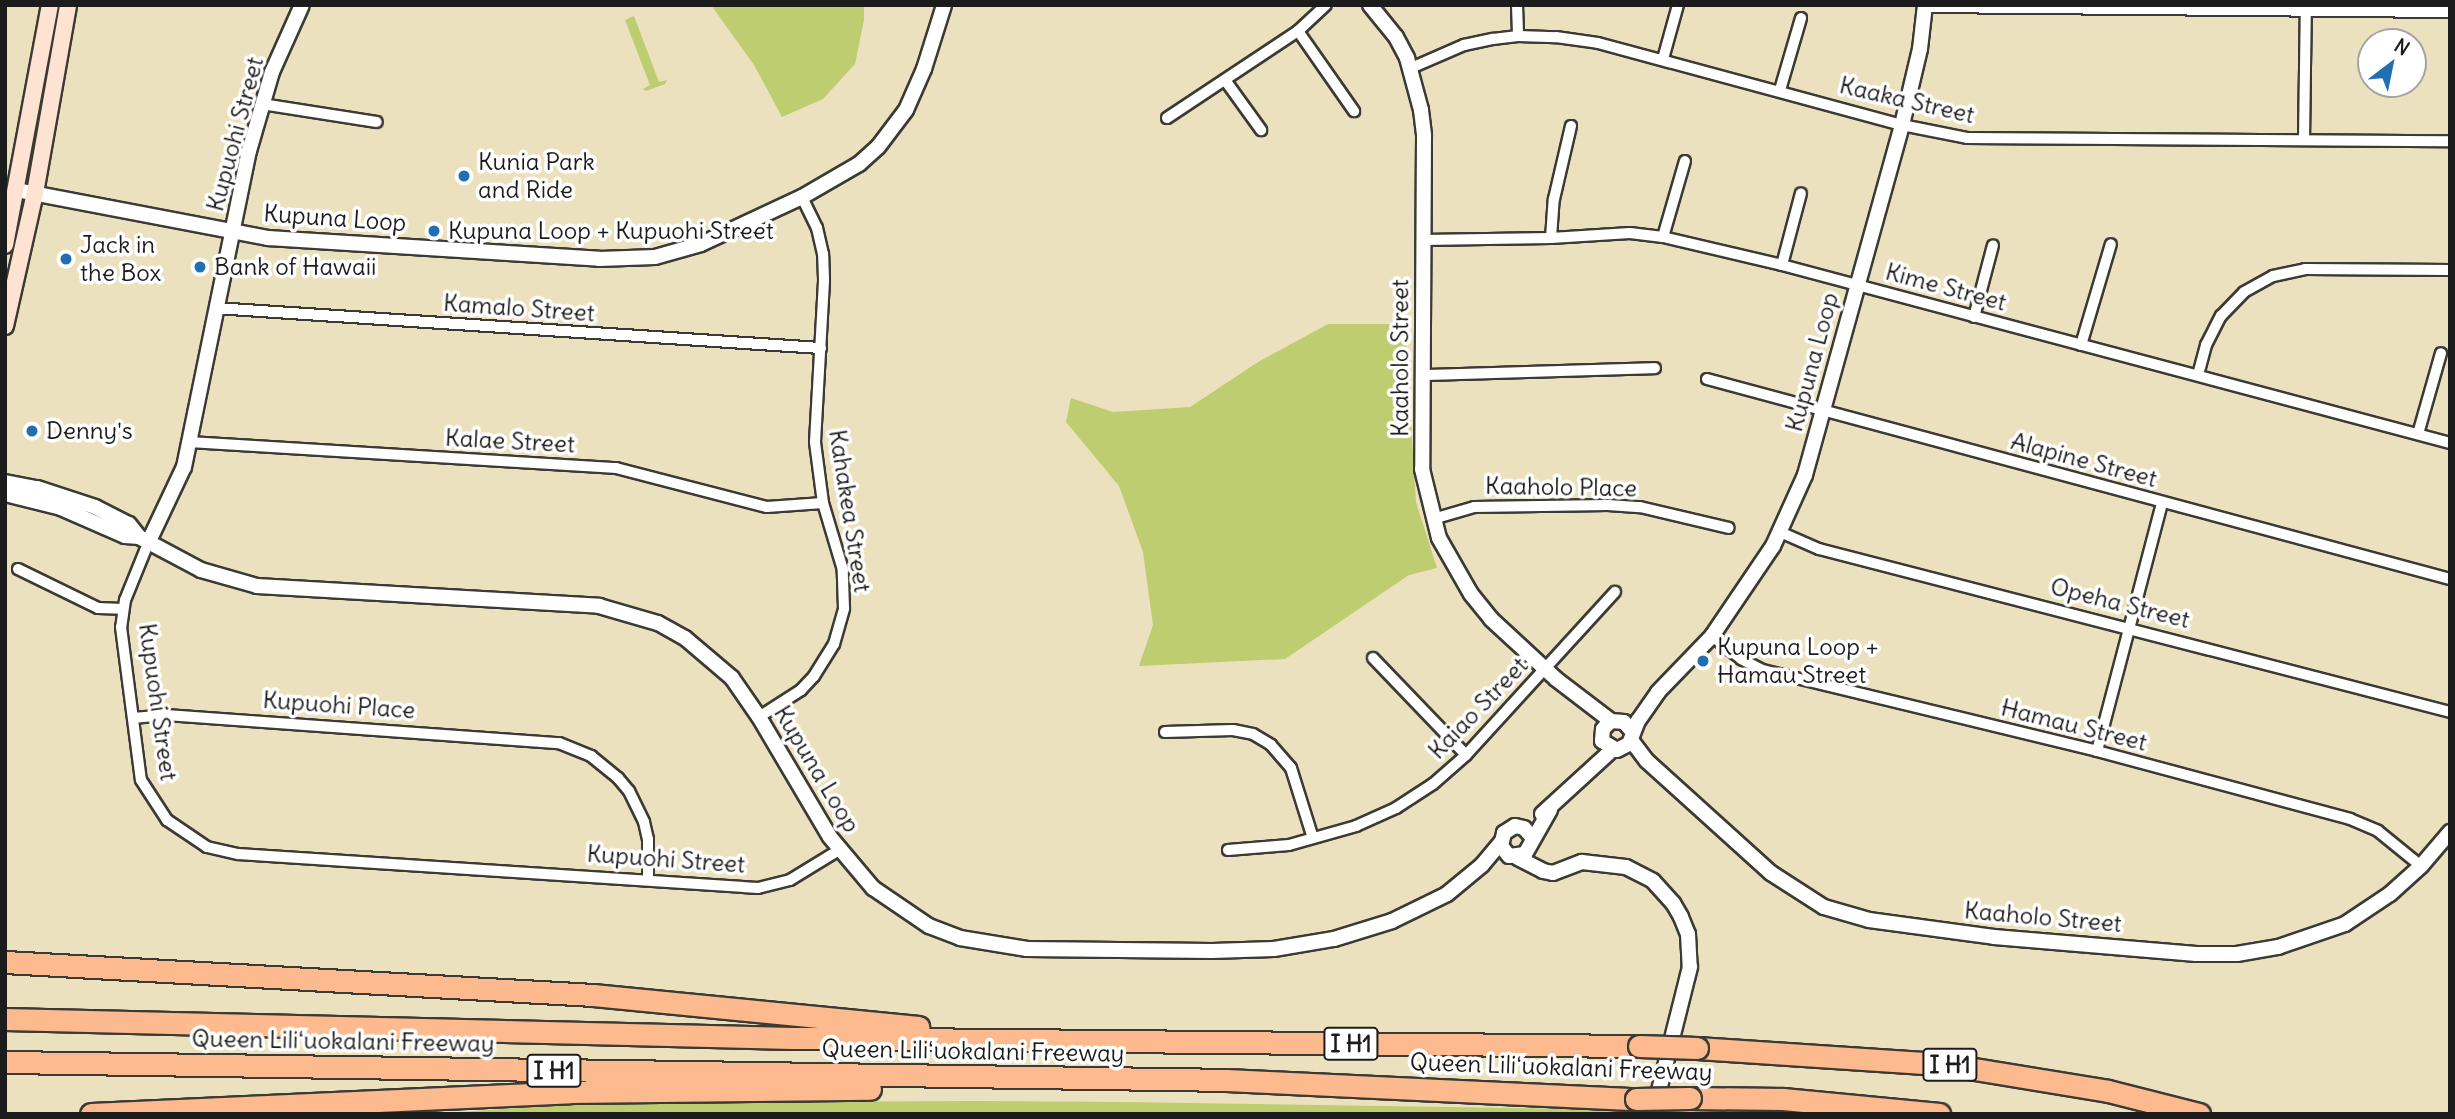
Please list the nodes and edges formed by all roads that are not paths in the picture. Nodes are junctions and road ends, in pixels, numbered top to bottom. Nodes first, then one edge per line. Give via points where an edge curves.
1 (50, 5) edge
2 (68, 5) edge
3 (302, 5) edge
4 (944, 5) edge
5 (1326, 5) edge
6 (1370, 5) edge
7 (1517, 5) edge
8 (1678, 5) edge
9 (1925, 6) edge
10 (2306, 8) edge
11 (2450, 12) edge
12 (1801, 18) dead end
13 (1298, 31) junction
14 (1518, 36) junction
15 (1663, 59) junction
16 (1411, 68) junction
17 (1226, 80) junction
18 (1780, 90) junction
19 (262, 104) junction
20 (1354, 111) dead end
21 (1167, 118) dead end
22 (377, 122) dead end
23 (1902, 125) junction
24 (1571, 126) dead end
25 (1261, 130) dead end
26 (2304, 140) junction
27 (2450, 141) edge
28 (1685, 161) dead end
29 (16, 190) junction
30 (35, 193) junction
31 (1801, 193) dead end
32 (802, 197) junction
33 (232, 232) junction
34 (1663, 237) junction
35 (1551, 238) junction
36 (1423, 240) junction
37 (2111, 244) dead end
38 (5, 245) edge
39 (1993, 245) dead end
40 (1782, 265) junction
41 (2450, 270) edge
42 (1857, 285) junction
43 (215, 308) junction
44 (1974, 317) junction
45 (5, 326) edge
46 (2081, 345) junction
47 (821, 348) junction
48 (2441, 354) dead end
49 (1655, 368) dead end
50 (1424, 375) junction
51 (2198, 375) junction
52 (1707, 379) dead end
53 (1823, 411) junction
54 (2418, 434) junction
55 (190, 442) junction
56 (2450, 443) edge
57 (5, 476) edge
58 (5, 482) edge
59 (28, 486) junction
60 (10, 495) edge
61 (823, 503) junction
62 (2162, 503) junction
63 (1433, 519) junction
64 (1729, 528) dead end
65 (1780, 532) junction
66 (144, 539) junction
67 (18, 569) dead end
68 (2450, 579) edge
69 (1615, 592) dead end
70 (123, 609) junction
71 (2130, 627) junction
72 (1712, 636) junction
73 (1373, 658) dead end
74 (1550, 674) junction
75 (2450, 712) edge
76 (759, 717) junction
77 (133, 718) junction
78 (1165, 732) dead end
79 (1617, 735) junction
80 (2098, 751) junction
81 (1466, 755) junction
82 (2450, 832) edge
83 (1313, 838) junction
84 (1529, 838) junction
85 (1501, 842) junction
86 (839, 850) junction
87 (1228, 850) dead end
88 (1513, 857) junction
89 (2421, 866) junction
90 (1558, 870) junction
91 (648, 880) junction
92 (1461, 884) junction
93 (5, 962) edge
94 (5, 1019) edge
95 (1063, 1041) junction
96 (5, 1062) edge
97 (1103, 1080) junction
98 (272, 1108) junction
99 (91, 1114) edge
100 (230, 1114) edge
101 (1653, 1114) edge
102 (1939, 1114) edge
103 (2199, 1114) edge

1 - 29 main road
2 - 30 main road
3 - 19 street, Kupuohi Street
4 - 32 street, Kupuna Loop via 916,91 890,134 859,164
5 - 13 street
6 - 16 street, Kaaholo Street via 1396,37
7 - 14 street
8 - 15 street
9 - 10 street
9 - 23 street, Kupuna Loop
10 - 11 street
10 - 26 street
12 - 18 street
13 - 17 street
13 - 20 street
14 - 15 street, Kaaka Street via 1598,43
14 - 16 street, Kaaka Street via 1464,45
15 - 18 street, Kaaka Street
16 - 36 street, Kaaholo Street via 1424,136
17 - 21 street
17 - 25 street
18 - 23 street, Kaaka Street
19 - 22 street
19 - 33 street, Kupuohi Street
23 - 26 street, Kaaka Street via 1967,138
23 - 42 street, Kupuna Loop
24 - 35 street via 1554,199
26 - 27 street, Kaaka Street
28 - 34 street
29 - 30 street, Kupuna Loop
29 - 38 main road
30 - 33 street, Kupuna Loop
30 - 45 main road
31 - 40 street
32 - 33 street, Kupuna Loop via 701,244 630,260 320,242
32 - 47 street, Kahakea Street via 823,254
33 - 43 street, Kupuohi Street
34 - 35 street, Kime Street via 1630,233
34 - 40 street, Kime Street
35 - 36 street, Kime Street
36 - 50 street, Kaaholo Street
37 - 46 street
39 - 44 street
40 - 42 street, Kime Street
41 - 51 street via 2305,269 2273,276 2244,292 2221,316
42 - 44 street, Kime Street
42 - 53 street, Kupuna Loop
43 - 47 street, Kamalo Street
43 - 55 street, Kupuohi Street
44 - 46 street, Kime Street
46 - 51 street, Kime Street
47 - 61 street, Kahakea Street via 815,442
48 - 54 street
49 - 50 street
50 - 63 street, Kaaholo Street via 1422,469
51 - 54 street, Kime Street
52 - 53 street, Alapine Street
53 - 62 street, Alapine Street
53 - 65 street, Kupuna Loop via 1805,475
54 - 56 street, Kime Street
55 - 61 street, Kalae Street via 616,468 767,507
55 - 66 street, Kupuohi Street via 175,491
57 - 59 street
58 - 59 street, Kupuna Loop
59 - 66 street, Kupuna Loop via 94,507 129,524
60 - 66 street, Kupuna Loop
61 - 76 street, Kahakea Street via 843,570 841,626 814,676
62 - 68 street, Alapine Street
62 - 71 street
63 - 64 street, Kaaholo Place via 1474,507 1608,505 1640,507
63 - 74 street, Kaaholo Street via 1471,594
65 - 71 street, Opeha Street via 1819,549
65 - 72 street, Kupuna Loop via 1753,580
66 - 70 street, Kupuohi Street
66 - 76 street, Kupuna Loop via 201,570 257,586 599,606 629,612 685,638 710,656
67 - 70 street via 98,607
69 - 74 street, Kaiao Street
70 - 77 street, Kupuohi Street via 122,641
71 - 75 street, Opeha Street
71 - 80 street
72 - 79 street, Kupuna Loop
72 - 80 street, Hamau Street via 1763,670
73 - 81 street
74 - 79 street, Kaaholo Street
74 - 81 street, Kaiao Street
76 - 86 street, Kupuna Loop
77 - 91 street, Kupuohi Street via 141,780 148,794 166,820 207,847 238,854
77 - 91 street, Kupuohi Place via 166,715 542,740 576,748 629,791 648,839
78 - 83 street via 1233,730 1253,734 1271,745 1291,768
79 - 84 street, Kupuna Loop via 1585,778 1577,781
79 - 89 street, Kaaholo Street via 1796,892 1824,907 1901,925 2169,952 2237,954 2278,947 2345,924
80 - 89 street, Hamau Street via 2365,824
81 - 83 street, Kaiao Street via 1396,808
82 - 89 street, Kaaholo Street
83 - 87 street, Kaiao Street via 1289,845
84 - 85 street, Kupuna Loop via 1511,827
84 - 88 street, Kupuna Loop
84 - 90 street via 1541,861
85 - 88 street
85 - 92 street, Kupuna Loop
86 - 91 street, Kupuohi Street via 806,873 775,885 742,888
86 - 92 street, Kupuna Loop via 873,888 929,926 960,938 1027,949 1274,949 1334,939 1392,921
88 - 90 street via 1543,871
88 - 92 street, Kupuna Loop
90 - 101 street via 1595,862 1639,872 1673,903 1688,933 1689,974
93 - 95 highway via 593,995
94 - 95 highway, Queen Liliʻuokalani Freeway / I H1
95 - 103 highway, Queen Liliʻuokalani Freeway / I H1, bridge via 1697,1048 1950,1065 2108,1091
96 - 97 highway, Queen Liliʻuokalani Freeway / I H1
97 - 98 highway via 791,1092 570,1092
97 - 102 highway, Queen Liliʻuokalani Freeway / I H1, bridge via 1226,1080 1636,1099 1783,1099
98 - 99 highway
98 - 100 highway

